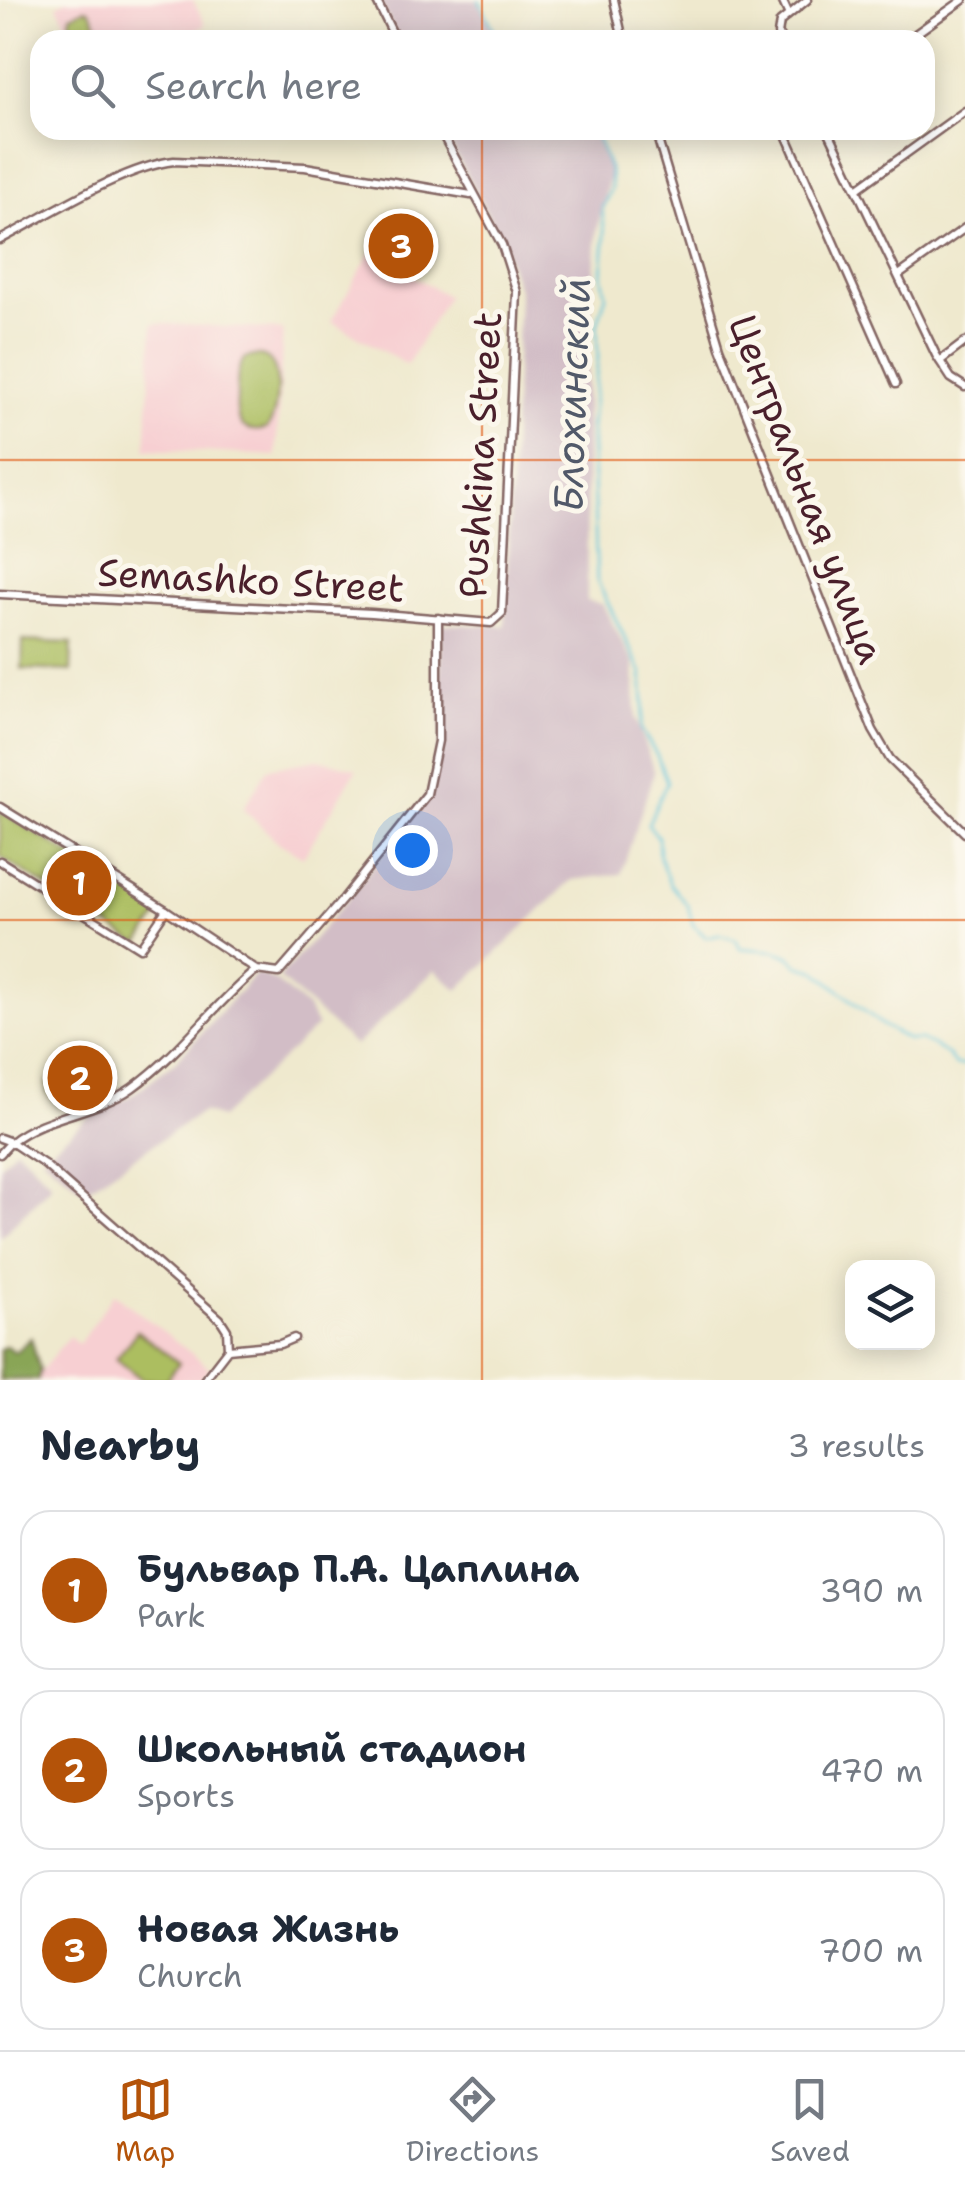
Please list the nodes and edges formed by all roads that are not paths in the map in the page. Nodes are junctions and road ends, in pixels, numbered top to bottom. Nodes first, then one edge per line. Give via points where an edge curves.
1 (376, 0) edge
2 (614, 0) edge
3 (782, 0) edge
4 (807, 0) edge
5 (964, 0) edge
6 (788, 14) junction
7 (391, 30) edge
8 (621, 30) edge
9 (779, 30) edge
10 (921, 30) edge
11 (965, 111) edge
12 (935, 133) edge
13 (445, 140) edge
14 (659, 140) edge
15 (788, 140) edge
16 (833, 140) edge
17 (925, 140) edge
18 (857, 189) junction
19 (472, 195) junction
20 (965, 228) edge
21 (0, 240) edge
22 (898, 276) junction
23 (965, 342) edge
24 (940, 361) junction
25 (896, 384) dead end
26 (965, 387) edge
27 (0, 594) edge
28 (438, 618) junction
29 (498, 620) joint
30 (0, 807) edge
31 (965, 833) edge
32 (0, 861) edge
33 (166, 910) junction
34 (256, 970) junction
35 (0, 1138) edge
36 (11, 1142) junction
37 (0, 1154) edge
38 (294, 1338) dead end
39 (228, 1350) junction
40 (204, 1380) edge

1 - 7 street
2 - 8 street
3 - 6 street
4 - 6 street
5 - 10 street
6 - 9 street
11 - 12 street
13 - 19 street, Pushkina Street
14 - 31 street, Центральная улица via 720,347 873,730 890,759
15 - 25 street
16 - 18 street
17 - 18 street
18 - 22 street
19 - 21 street via 305,166 174,161 127,174
19 - 29 street, Pushkina Street via 502,245 517,292
20 - 22 street
22 - 24 street
23 - 24 street
24 - 26 street
27 - 28 street, Semashko Street
28 - 29 street, Semashko Street
28 - 34 street, Pushkina Street via 438,741 426,794 279,973
30 - 33 street
32 - 33 street via 140,948
33 - 34 street
34 - 36 street via 177,1053 128,1091 26,1129
35 - 36 street
36 - 37 street
36 - 39 street via 220,1319
38 - 39 street
39 - 40 street

